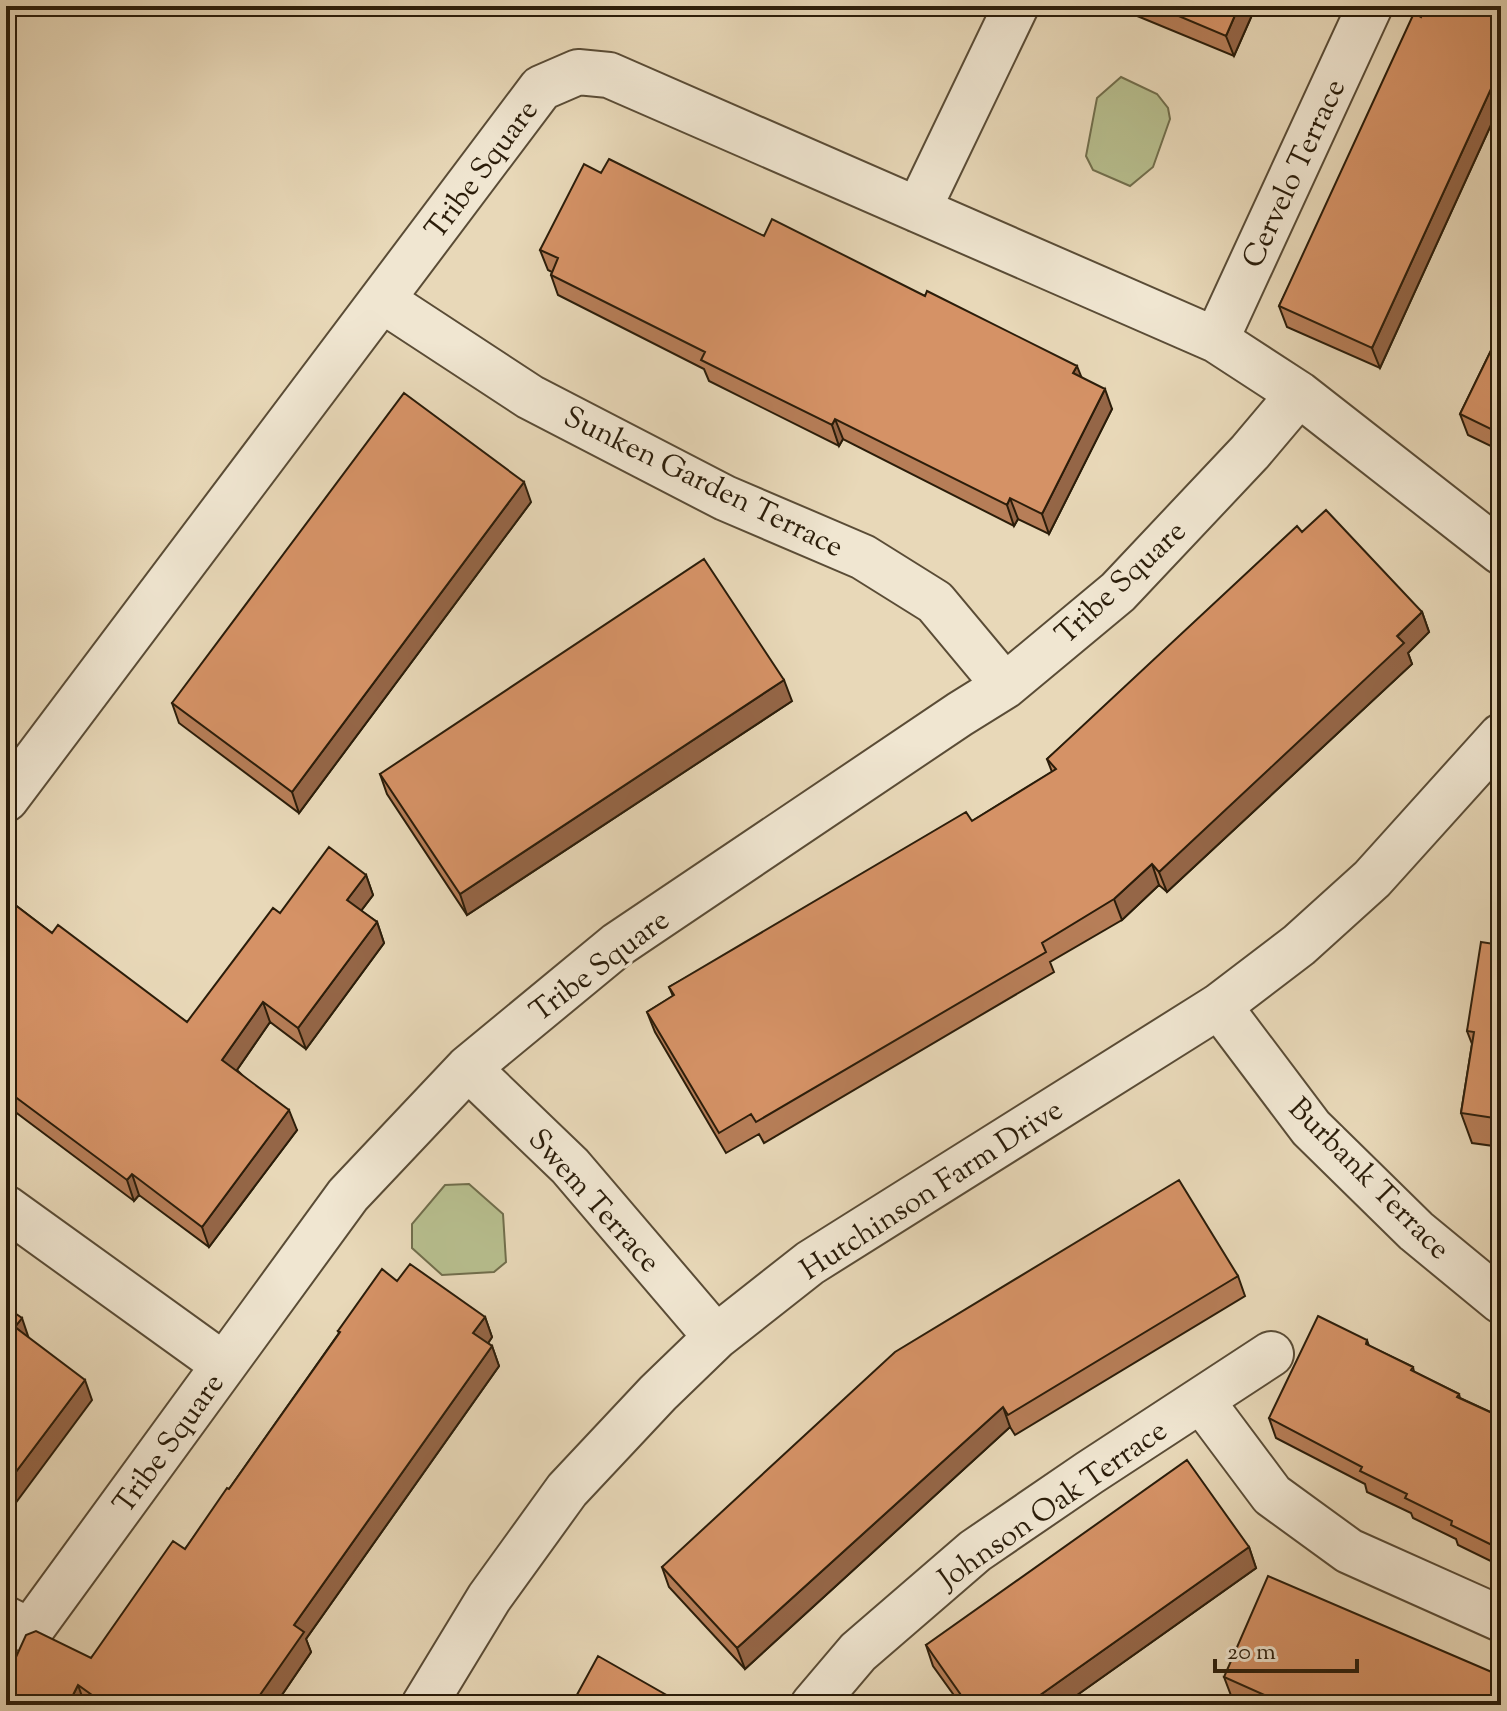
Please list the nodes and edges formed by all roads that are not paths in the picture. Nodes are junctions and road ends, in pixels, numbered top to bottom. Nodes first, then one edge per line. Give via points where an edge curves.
1 (1016, 6) edge
2 (1370, 6) edge
3 (918, 210) junction
4 (382, 300) junction
5 (1216, 340) junction
6 (1299, 394) junction
7 (1501, 552) edge
8 (1005, 686) junction
9 (1501, 736) edge
10 (6, 799) edge
11 (1219, 1006) junction
12 (468, 1068) junction
13 (6, 1208) edge
14 (1501, 1301) edge
15 (716, 1337) junction
16 (1271, 1354) dead end
17 (224, 1365) junction
18 (1201, 1400) junction
19 (6, 1619) edge
20 (1501, 1619) edge
21 (424, 1705) edge
22 (813, 1705) edge

1 - 3 street
2 - 5 street, Cervelo Terrace
3 - 4 street, Tribe Square via 609,75 578,72 541,88
3 - 5 street, Tribe Square
4 - 8 street, Sunken Garden Terrace via 530,397 725,498 863,557 923,594
4 - 10 street, Tribe Square
5 - 6 street, Tribe Square
6 - 7 street, Tribe Square
6 - 8 street, Tribe Square via 1118,592
8 - 12 street, Tribe Square via 617,945
9 - 11 street, Hutchinson Farm Drive via 1372,879 1299,945
11 - 14 street, Burbank Terrace via 1311,1128 1416,1231
11 - 15 street, Hutchinson Farm Drive via 810,1263
12 - 15 street, Swem Terrace via 570,1166
12 - 17 street, Tribe Square via 348,1195
13 - 17 street
15 - 21 street, Hutchinson Farm Drive via 567,1490 489,1598
16 - 18 street, Johnson Oak Terrace
17 - 19 street, Tribe Square via 30,1631
18 - 20 street via 1272,1495 1349,1551
18 - 22 street, Johnson Oak Terrace via 975,1551 858,1652

